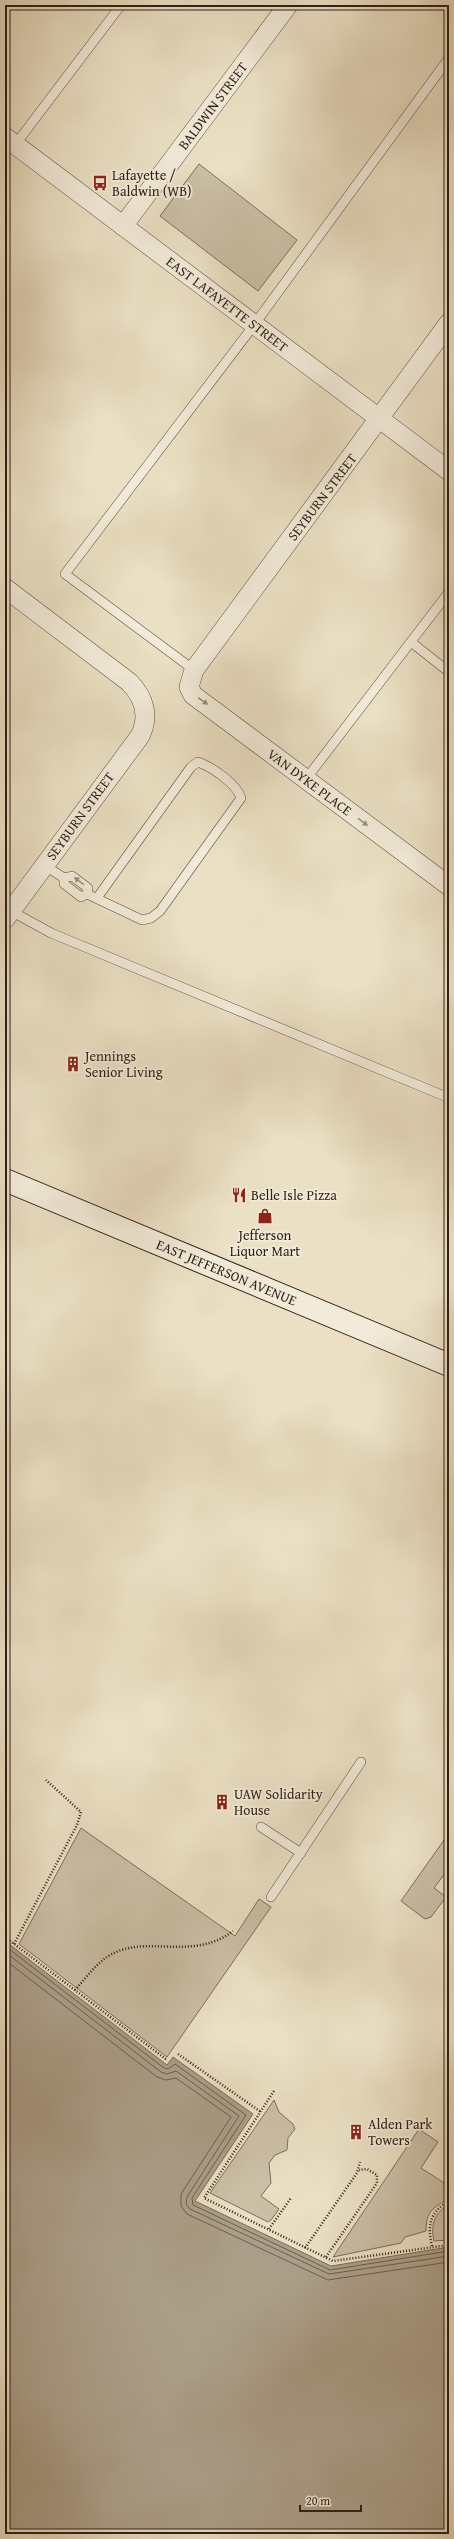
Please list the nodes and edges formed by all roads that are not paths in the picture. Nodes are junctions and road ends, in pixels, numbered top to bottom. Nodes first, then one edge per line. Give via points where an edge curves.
1 (121, 5) edge
2 (288, 5) edge
3 (449, 58) edge
4 (10, 141) edge
5 (123, 226) junction
6 (449, 323) edge
7 (254, 325) junction
8 (379, 419) junction
9 (449, 471) edge
10 (5, 588) edge
11 (449, 592) edge
12 (411, 642) junction
13 (194, 670) junction
14 (449, 672) edge
15 (306, 779) junction
16 (44, 865) junction
17 (449, 886) edge
18 (97, 898) junction
19 (8, 915) edge
20 (449, 1098) edge
21 (5, 1180) edge
22 (446, 1357) edge
23 (361, 1762) dead end
24 (261, 1827) dead end
25 (301, 1853) junction
26 (271, 1897) dead end

1 - 4 lane
2 - 5 street, BALDWIN STREET
3 - 7 lane
4 - 5 street, EAST LAFAYETTE STREET
5 - 7 street, EAST LAFAYETTE STREET
6 - 8 street, SEYBURN STREET
7 - 8 street, EAST LAFAYETTE STREET
7 - 13 lane via 65,574
8 - 9 street, EAST LAFAYETTE STREET
8 - 13 street, SEYBURN STREET
10 - 16 street, SEYBURN STREET via 129,682 142,698 145,709 145,723 140,736
11 - 12 lane
12 - 14 lane
12 - 15 lane
13 -> 15 street, VAN DYKE PLACE via 189,687 193,695
15 -> 17 street, VAN DYKE PLACE
16 - 18 lane via 64,878 72,876 88,888 87,894
16 - 19 street, SEYBURN STREET
18 - 18 lane via 142,920 151,918 160,911 241,798 239,791 205,765 198,762 191,767
19 - 20 lane
21 - 22 main road, EAST JEFFERSON AVENUE
23 - 25 lane
24 - 25 lane
25 - 26 lane

